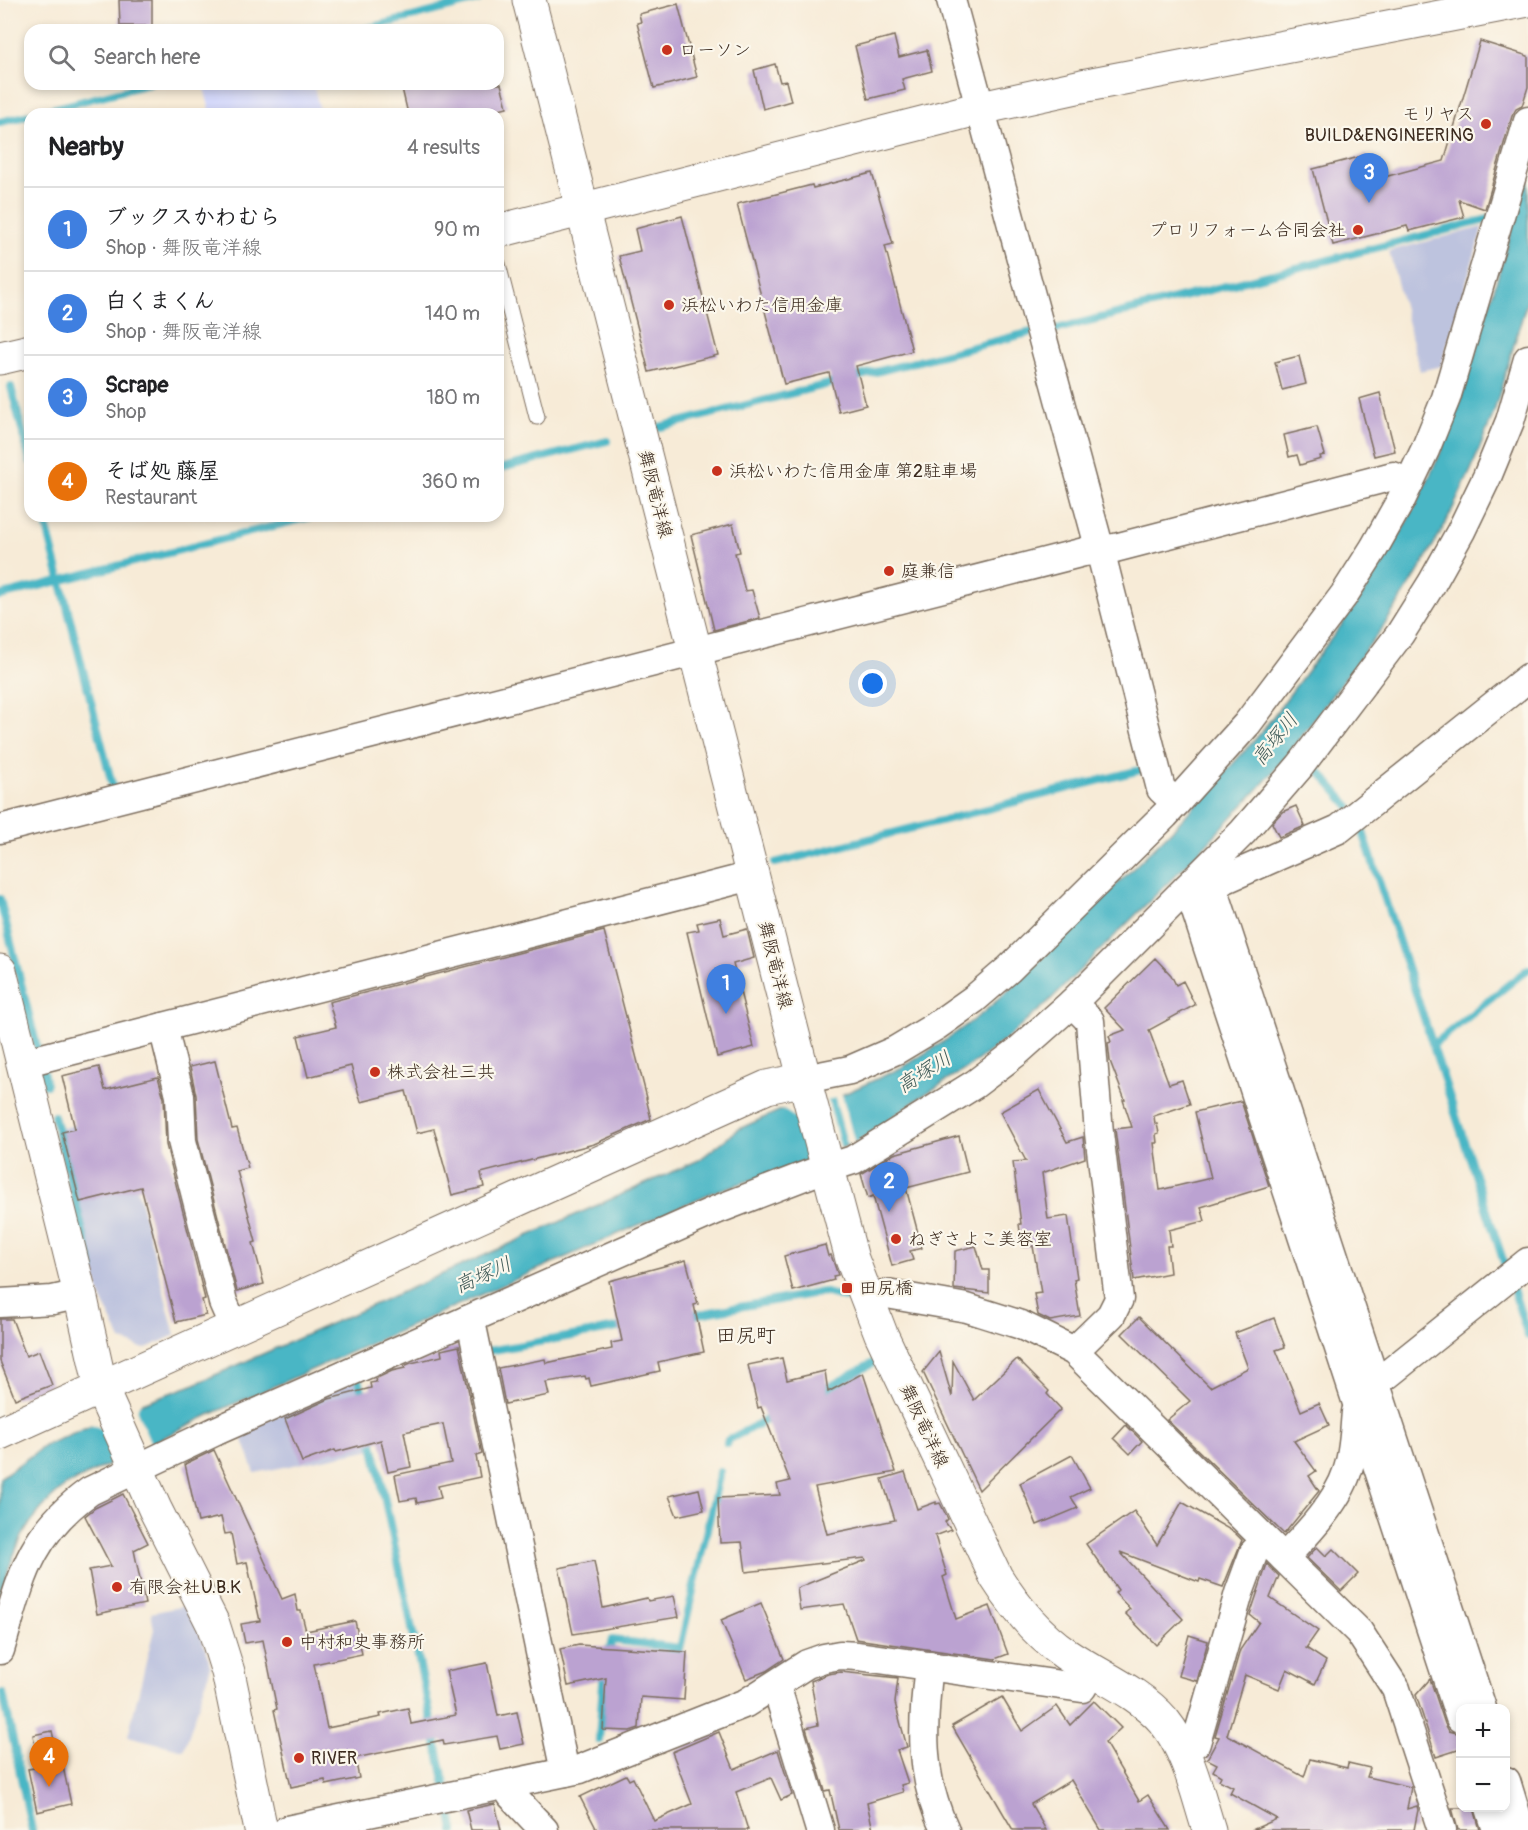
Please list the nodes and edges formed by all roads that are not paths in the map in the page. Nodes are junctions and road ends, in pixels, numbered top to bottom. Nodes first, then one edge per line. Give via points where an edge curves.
1 (529, 0) edge
2 (951, 0) edge
3 (1518, 1) edge
4 (981, 108) junction
5 (1528, 121) edge
6 (582, 209) junction
7 (504, 229) edge
8 (504, 288) edge
9 (24, 352) edge
10 (0, 358) edge
11 (1528, 359) edge
12 (537, 417) dead end
13 (1409, 484) junction
14 (1100, 550) junction
15 (695, 651) junction
16 (1528, 678) edge
17 (1176, 803) junction
18 (0, 829) edge
19 (752, 876) junction
20 (1202, 881) junction
21 (0, 971) edge
22 (1072, 1003) junction
23 (163, 1027) junction
24 (23, 1063) junction
25 (807, 1088) junction
26 (827, 1163) junction
27 (1528, 1262) edge
28 (80, 1294) junction
29 (867, 1302) junction
30 (0, 1303) edge
31 (467, 1320) junction
32 (234, 1327) junction
33 (1074, 1351) junction
34 (1370, 1393) junction
35 (106, 1398) junction
36 (0, 1432) edge
37 (136, 1466) junction
38 (1275, 1549) junction
39 (0, 1650) edge
40 (929, 1666) junction
41 (1092, 1671) junction
42 (776, 1685) junction
43 (1457, 1704) edge
44 (1481, 1704) edge
45 (1182, 1750) junction
46 (565, 1772) junction
47 (509, 1784) junction
48 (1510, 1794) edge
49 (1491, 1812) edge
50 (261, 1830) edge
51 (287, 1830) edge
52 (544, 1830) edge
53 (820, 1830) edge
54 (945, 1830) edge
55 (1209, 1830) edge
56 (1442, 1830) edge
57 (1497, 1830) edge
58 (1521, 1830) edge

1 - 6 street, 舞阪竜洋線
2 - 4 street
3 - 4 street
4 - 6 street
4 - 14 street
5 - 13 street via 1446,398
6 - 7 street
6 - 15 street, 舞阪竜洋線
8 - 12 lane
9 - 10 street
11 - 20 street via 1510,421 1487,477 1432,584 1400,634 1300,766
13 - 14 street via 1393,476
13 - 17 street via 1344,595 1247,724
14 - 15 street
14 - 17 street via 1161,789
15 - 18 street
15 - 19 street, 舞阪竜洋線
16 - 20 street via 1339,829
17 - 25 street via 974,999 896,1050
19 - 23 street
19 - 25 street, 舞阪竜洋線
20 - 22 street
20 - 34 street
21 - 24 street
22 - 26 street via 975,1084 855,1159
22 - 33 street via 1090,1021 1119,1299 1111,1314
23 - 24 street
23 - 32 street via 180,1096 182,1141 223,1302
24 - 28 street
25 - 26 street, 舞阪竜洋線
25 - 32 street via 767,1087
26 - 29 street, 舞阪竜洋線
26 - 31 street
27 - 34 street
28 - 30 street via 54,1300
28 - 35 street
29 - 33 street via 887,1294 967,1308 1022,1325
29 - 41 street, 舞阪竜洋線 via 996,1577 1034,1627
31 - 37 street
31 - 46 street via 473,1331
32 - 35 street
33 - 38 street
34 - 38 street via 1341,1489 1330,1505
34 - 43 street
34 - 44 street
35 - 36 street
35 - 37 street
37 - 39 street via 71,1504 40,1539 21,1580
37 - 50 street via 213,1624 228,1672
38 - 45 street via 1254,1552 1197,1743
38 - 56 street via 1359,1632 1396,1689
40 - 41 street via 1082,1688
40 - 42 street via 840,1655 807,1664
40 - 54 street via 923,1744 931,1790
41 - 45 street, 舞阪竜洋線 via 1151,1708
42 - 46 street via 746,1703
42 - 53 street
45 - 55 street, 舞阪竜洋線
46 - 47 street
47 - 51 street
47 - 52 street via 511,1795
48 - 58 street
49 - 57 street

